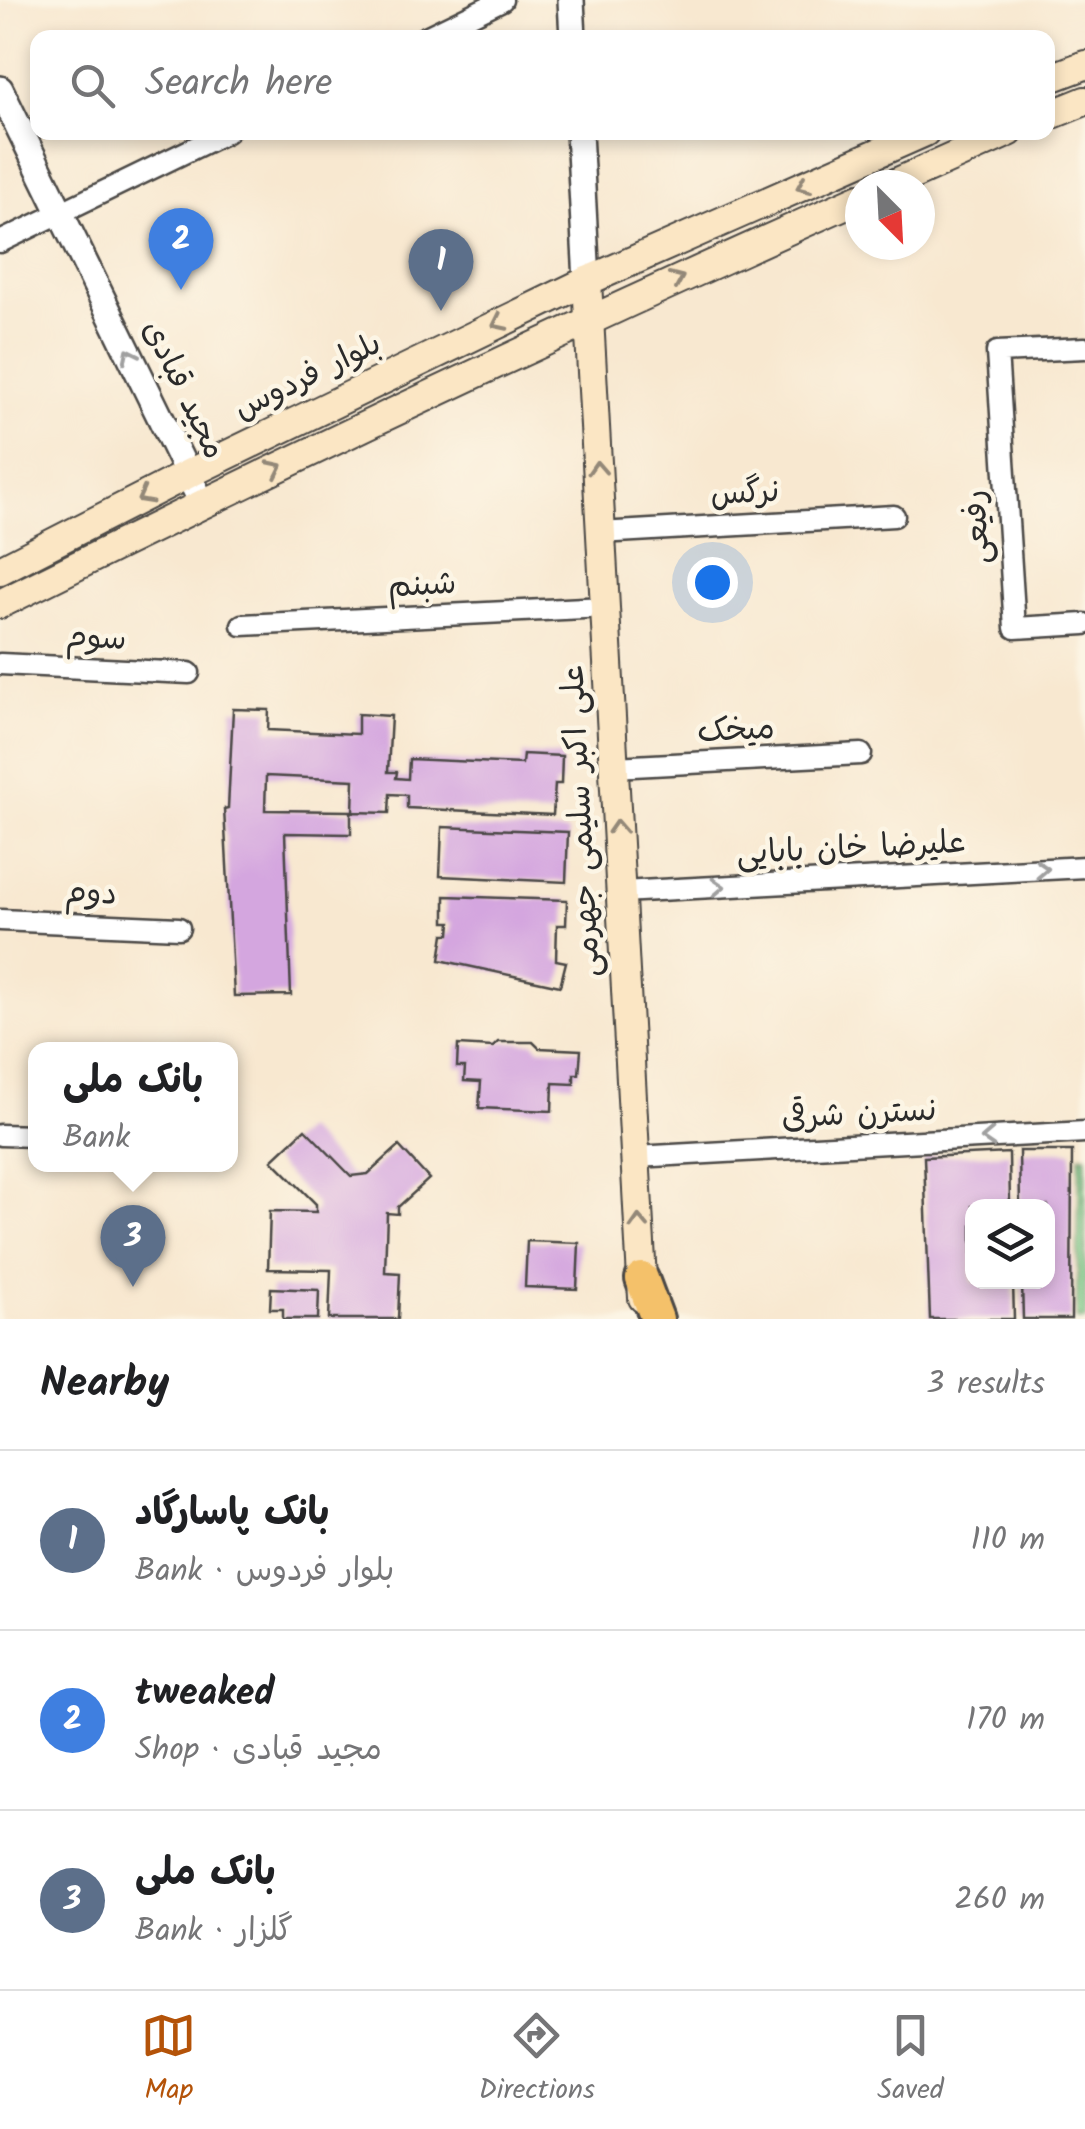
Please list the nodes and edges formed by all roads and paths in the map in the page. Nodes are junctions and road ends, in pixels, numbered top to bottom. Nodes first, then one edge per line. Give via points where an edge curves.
1 (502, 0) edge
2 (571, 0) edge
3 (440, 30) edge
4 (573, 30) edge
5 (1085, 65) edge
6 (1055, 77) edge
7 (0, 90) edge
8 (1085, 102) edge
9 (1055, 113) edge
10 (211, 140) edge
11 (579, 140) edge
12 (906, 140) edge
13 (992, 140) edge
14 (924, 170) edge
15 (845, 205) edge
16 (60, 213) junction
17 (0, 242) edge
18 (587, 281) junction
19 (588, 318) junction
20 (1085, 348) edge
21 (188, 474) junction
22 (202, 503) junction
23 (894, 516) dead end
24 (600, 533) junction
25 (0, 570) edge
26 (0, 604) edge
27 (604, 607) junction
28 (1085, 624) edge
29 (242, 625) dead end
30 (0, 664) edge
31 (189, 673) dead end
32 (861, 754) dead end
33 (614, 767) junction
34 (1085, 867) edge
35 (620, 892) junction
36 (0, 920) edge
37 (180, 928) dead end
38 (1085, 1132) edge
39 (0, 1134) edge
40 (28, 1136) edge
41 (636, 1157) junction
42 (642, 1279) junction
43 (644, 1319) edge
44 (656, 1319) edge

1 - 3 street
2 - 4 street
5 - 6 main road
7 - 16 street, مجید قبادی
8 - 9 main road
10 - 16 street
11 - 18 street
12 -> 18 main road, بلوار فردوس
13 - 14 main road
19 -> 15 main road, بلوار فردوس
16 - 17 street
21 -> 16 street, مجید قبادی
18 - 19 main road, علی اکبر سلیمی جهرمی
18 -> 21 main road, بلوار فردوس
22 -> 19 main road, بلوار فردوس
24 -> 19 main road, علی اکبر سلیمی جهرمی
20 - 28 street, رفیعی via 996,352 1015,628
21 - 22 street, مجید قبادی
21 -> 25 main road, بلوار فردوس
22 - 26 main road, بلوار فردوس
23 - 24 street, نرگس
24 - 27 main road, علی اکبر سلیمی جهرمی
27 - 29 street, شبنم
27 - 33 main road, علی اکبر سلیمی جهرمی
30 - 31 street, سوم
32 - 33 street, میخک
35 -> 33 main road, علی اکبر سلیمی جهرمی
35 -> 34 street, علیرضا خان بابایی
35 - 41 main road, علی اکبر سلیمی جهرمی
36 - 37 street, دوم
38 -> 41 street, نسترن شرقی
39 - 40 street
42 -> 41 main road, علی اکبر سلیمی جهرمی
42 - 43 main road, علی اکبر سلیمی جهرمی
42 - 44 main road

